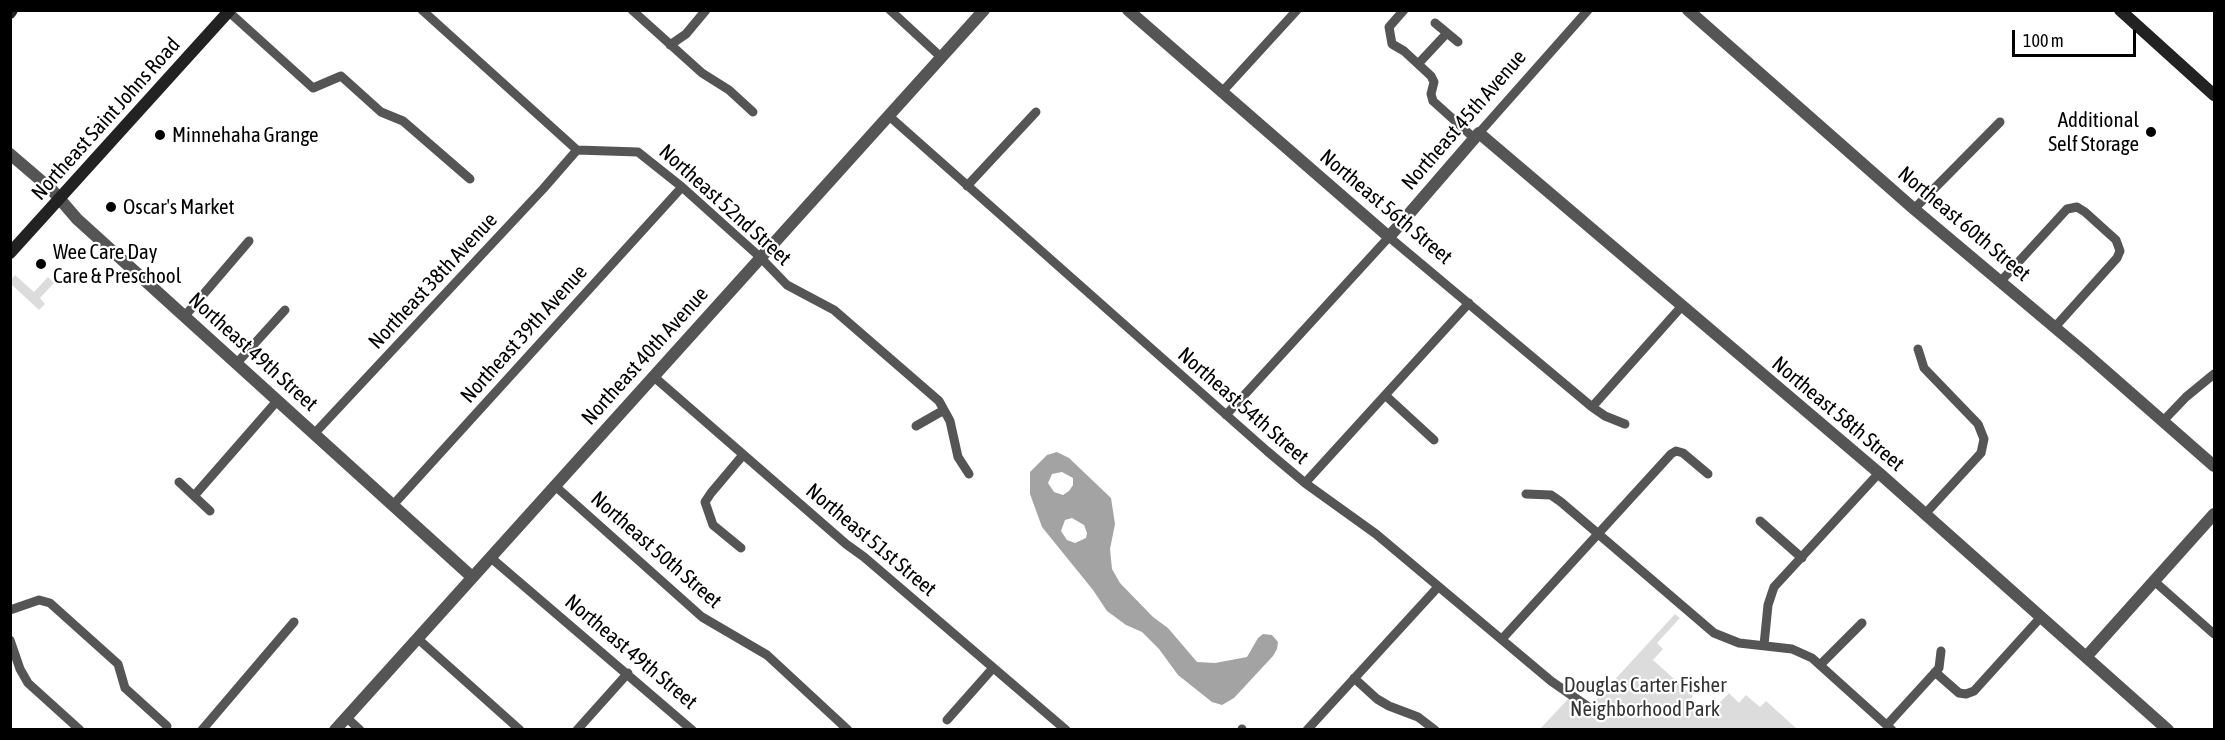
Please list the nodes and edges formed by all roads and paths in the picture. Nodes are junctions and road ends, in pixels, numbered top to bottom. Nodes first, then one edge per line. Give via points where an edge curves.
1 (422, 10) edge
2 (632, 10) edge
3 (706, 10) edge
4 (890, 10) edge
5 (984, 10) edge
6 (1128, 10) edge
7 (1297, 10) edge
8 (1404, 10) edge
9 (1588, 10) edge
10 (1688, 10) edge
11 (2120, 10) edge
12 (229, 11) edge
13 (1436, 23) dead end
14 (1447, 33) junction
15 (1458, 42) dead end
16 (670, 45) junction
17 (942, 58) junction
18 (1418, 64) junction
19 (1222, 92) junction
20 (2214, 95) edge
21 (753, 112) dead end
22 (1036, 112) dead end
23 (889, 116) junction
24 (2000, 122) dead end
25 (1476, 136) junction
26 (577, 150) junction
27 (10, 154) edge
28 (470, 179) dead end
29 (967, 186) junction
30 (682, 187) junction
31 (59, 200) junction
32 (1914, 209) junction
33 (1389, 237) junction
34 (249, 241) dead end
35 (10, 253) edge
36 (761, 258) junction
37 (2001, 281) junction
38 (1469, 303) junction
39 (1682, 306) junction
40 (285, 310) dead end
41 (184, 317) junction
42 (2055, 327) junction
43 (1918, 349) dead end
44 (236, 364) junction
45 (2214, 374) edge
46 (653, 376) junction
47 (1385, 395) junction
48 (277, 401) junction
49 (1592, 407) junction
50 (944, 410) junction
51 (1226, 415) junction
52 (2164, 420) junction
53 (1625, 424) dead end
54 (916, 426) dead end
55 (314, 434) junction
56 (1434, 440) dead end
57 (743, 455) junction
58 (2214, 466) edge
59 (1879, 473) junction
60 (969, 474) dead end
61 (1708, 474) dead end
62 (179, 483) dead end
63 (1305, 483) junction
64 (554, 485) junction
65 (1526, 494) dead end
66 (194, 496) junction
67 (393, 505) junction
68 (210, 511) dead end
69 (1926, 514) junction
70 (2214, 514) edge
71 (1760, 521) dead end
72 (1597, 534) junction
73 (741, 548) dead end
74 (490, 557) junction
75 (1802, 558) junction
76 (472, 577) junction
77 (2154, 581) junction
78 (1438, 587) junction
79 (10, 610) edge
80 (2041, 617) junction
81 (294, 622) dead end
82 (1862, 622) dead end
83 (2214, 634) edge
84 (417, 638) junction
85 (1502, 639) junction
86 (10, 640) edge
87 (1764, 645) junction
88 (1941, 651) dead end
89 (2086, 657) junction
90 (1821, 664) junction
91 (993, 668) junction
92 (1935, 672) junction
93 (628, 673) junction
94 (1354, 678) junction
95 (1587, 706) dead end
96 (346, 717) junction
97 (947, 720) dead end
98 (167, 726) dead end
99 (1889, 727) edge
100 (80, 729) edge
101 (202, 729) edge
102 (334, 729) edge
103 (360, 729) edge
104 (520, 729) edge
105 (577, 729) edge
106 (692, 729) edge
107 (849, 729) edge
108 (1066, 729) edge
109 (1307, 729) edge
110 (1435, 729) edge
111 (2168, 729) edge

1 - 26 street
2 - 16 street
3 - 16 street via 686,34
4 - 17 street
5 - 17 street, Northeast 40th Avenue
6 - 19 street, Northeast 56th Street
7 - 19 street
8 - 18 street via 1389,27 1392,44
9 - 25 street, Northeast 45th Avenue
10 - 32 street, Northeast 60th Street
11 - 20 main road
12 - 28 street via 313,88 341,76 381,112 403,121
12 - 31 main road, Northeast Saint Johns Road
13 - 14 street
14 - 15 street
14 - 18 street
16 - 21 street
17 - 23 street, Northeast 40th Avenue
18 - 25 street via 1433,78 1434,103
19 - 33 street, Northeast 56th Street
22 - 29 street
23 - 29 street, Northeast 54th Street
23 - 36 street, Northeast 40th Avenue
24 - 32 street
25 - 33 street, Northeast 45th Avenue
25 - 39 street, Northeast 58th Street
26 - 30 street, Northeast 52nd Street via 638,152
26 - 55 street, Northeast 38th Avenue
27 - 31 street, Northeast 49th Street
29 - 51 street, Northeast 54th Street
30 - 36 street, Northeast 52nd Street
30 - 67 street, Northeast 39th Avenue
31 - 35 main road, Northeast Saint Johns Road
31 - 41 street, Northeast 49th Street
32 - 37 street, Northeast 60th Street
33 - 38 street, Northeast 56th Street
33 - 51 street, Northeast 45th Avenue
34 - 41 street
36 - 46 street, Northeast 40th Avenue
36 - 50 street, Northeast 52nd Street via 787,285 834,310 931,393
37 - 42 street, Northeast 60th Street
37 - 42 street via 2064,212 2071,207 2085,212 2121,248 2117,258
38 - 47 street
38 - 49 street, Northeast 56th Street
39 - 49 street
39 - 59 street, Northeast 58th Street
40 - 44 street
41 - 44 street, Northeast 49th Street
42 - 52 street, Northeast 60th Street
43 - 69 street via 1924,368 1978,424 1984,439 1981,453
44 - 48 street, Northeast 49th Street
45 - 52 street
46 - 57 street, Northeast 51st Street
46 - 64 street, Northeast 40th Avenue
47 - 56 street
47 - 63 street
48 - 55 street, Northeast 49th Street
48 - 66 street
49 - 53 street, Northeast 56th Street
50 - 54 street
50 - 60 street, Northeast 52nd Street via 958,457
51 - 63 street, Northeast 54th Street
52 - 58 street, Northeast 60th Street
55 - 67 street, Northeast 49th Street
57 - 73 street via 705,502 713,525
57 - 91 street, Northeast 51st Street
59 - 69 street, Northeast 58th Street
59 - 75 street
61 - 72 street via 1676,451
62 - 66 street
63 - 78 street, Northeast 54th Street via 1376,534
64 - 74 street, Northeast 40th Avenue
64 - 107 street, Northeast 50th Street via 702,617 767,655
65 - 72 street via 1551,495
66 - 68 street
67 - 76 street, Northeast 49th Street
69 - 80 street, Northeast 58th Street
70 - 77 street
71 - 75 street
72 - 85 street
72 - 87 street via 1714,633 1739,643
74 - 76 street, Northeast 40th Avenue
74 - 93 street, Northeast 49th Street
75 - 87 street via 1771,594
76 - 84 street, Northeast 40th Avenue
77 - 83 street
77 - 89 street
78 - 85 street, Northeast 54th Street
78 - 94 street
79 - 98 street via 39,600 50,603 118,664 125,688
80 - 89 street, Northeast 58th Street
80 - 92 street via 1974,691 1959,693
81 - 101 street
82 - 90 street
84 - 96 street, Northeast 40th Avenue
84 - 104 street
85 - 95 street, Northeast 54th Street
86 - 100 street via 28,683
87 - 90 street via 1802,652
88 - 92 street
89 - 111 street, Northeast 58th Street
90 - 99 street
91 - 97 street
91 - 108 street, Northeast 51st Street
92 - 99 street
93 - 105 street
93 - 106 street, Northeast 49th Street
94 - 109 street
94 - 110 street via 1377,699
96 - 102 street, Northeast 40th Avenue
96 - 103 street

